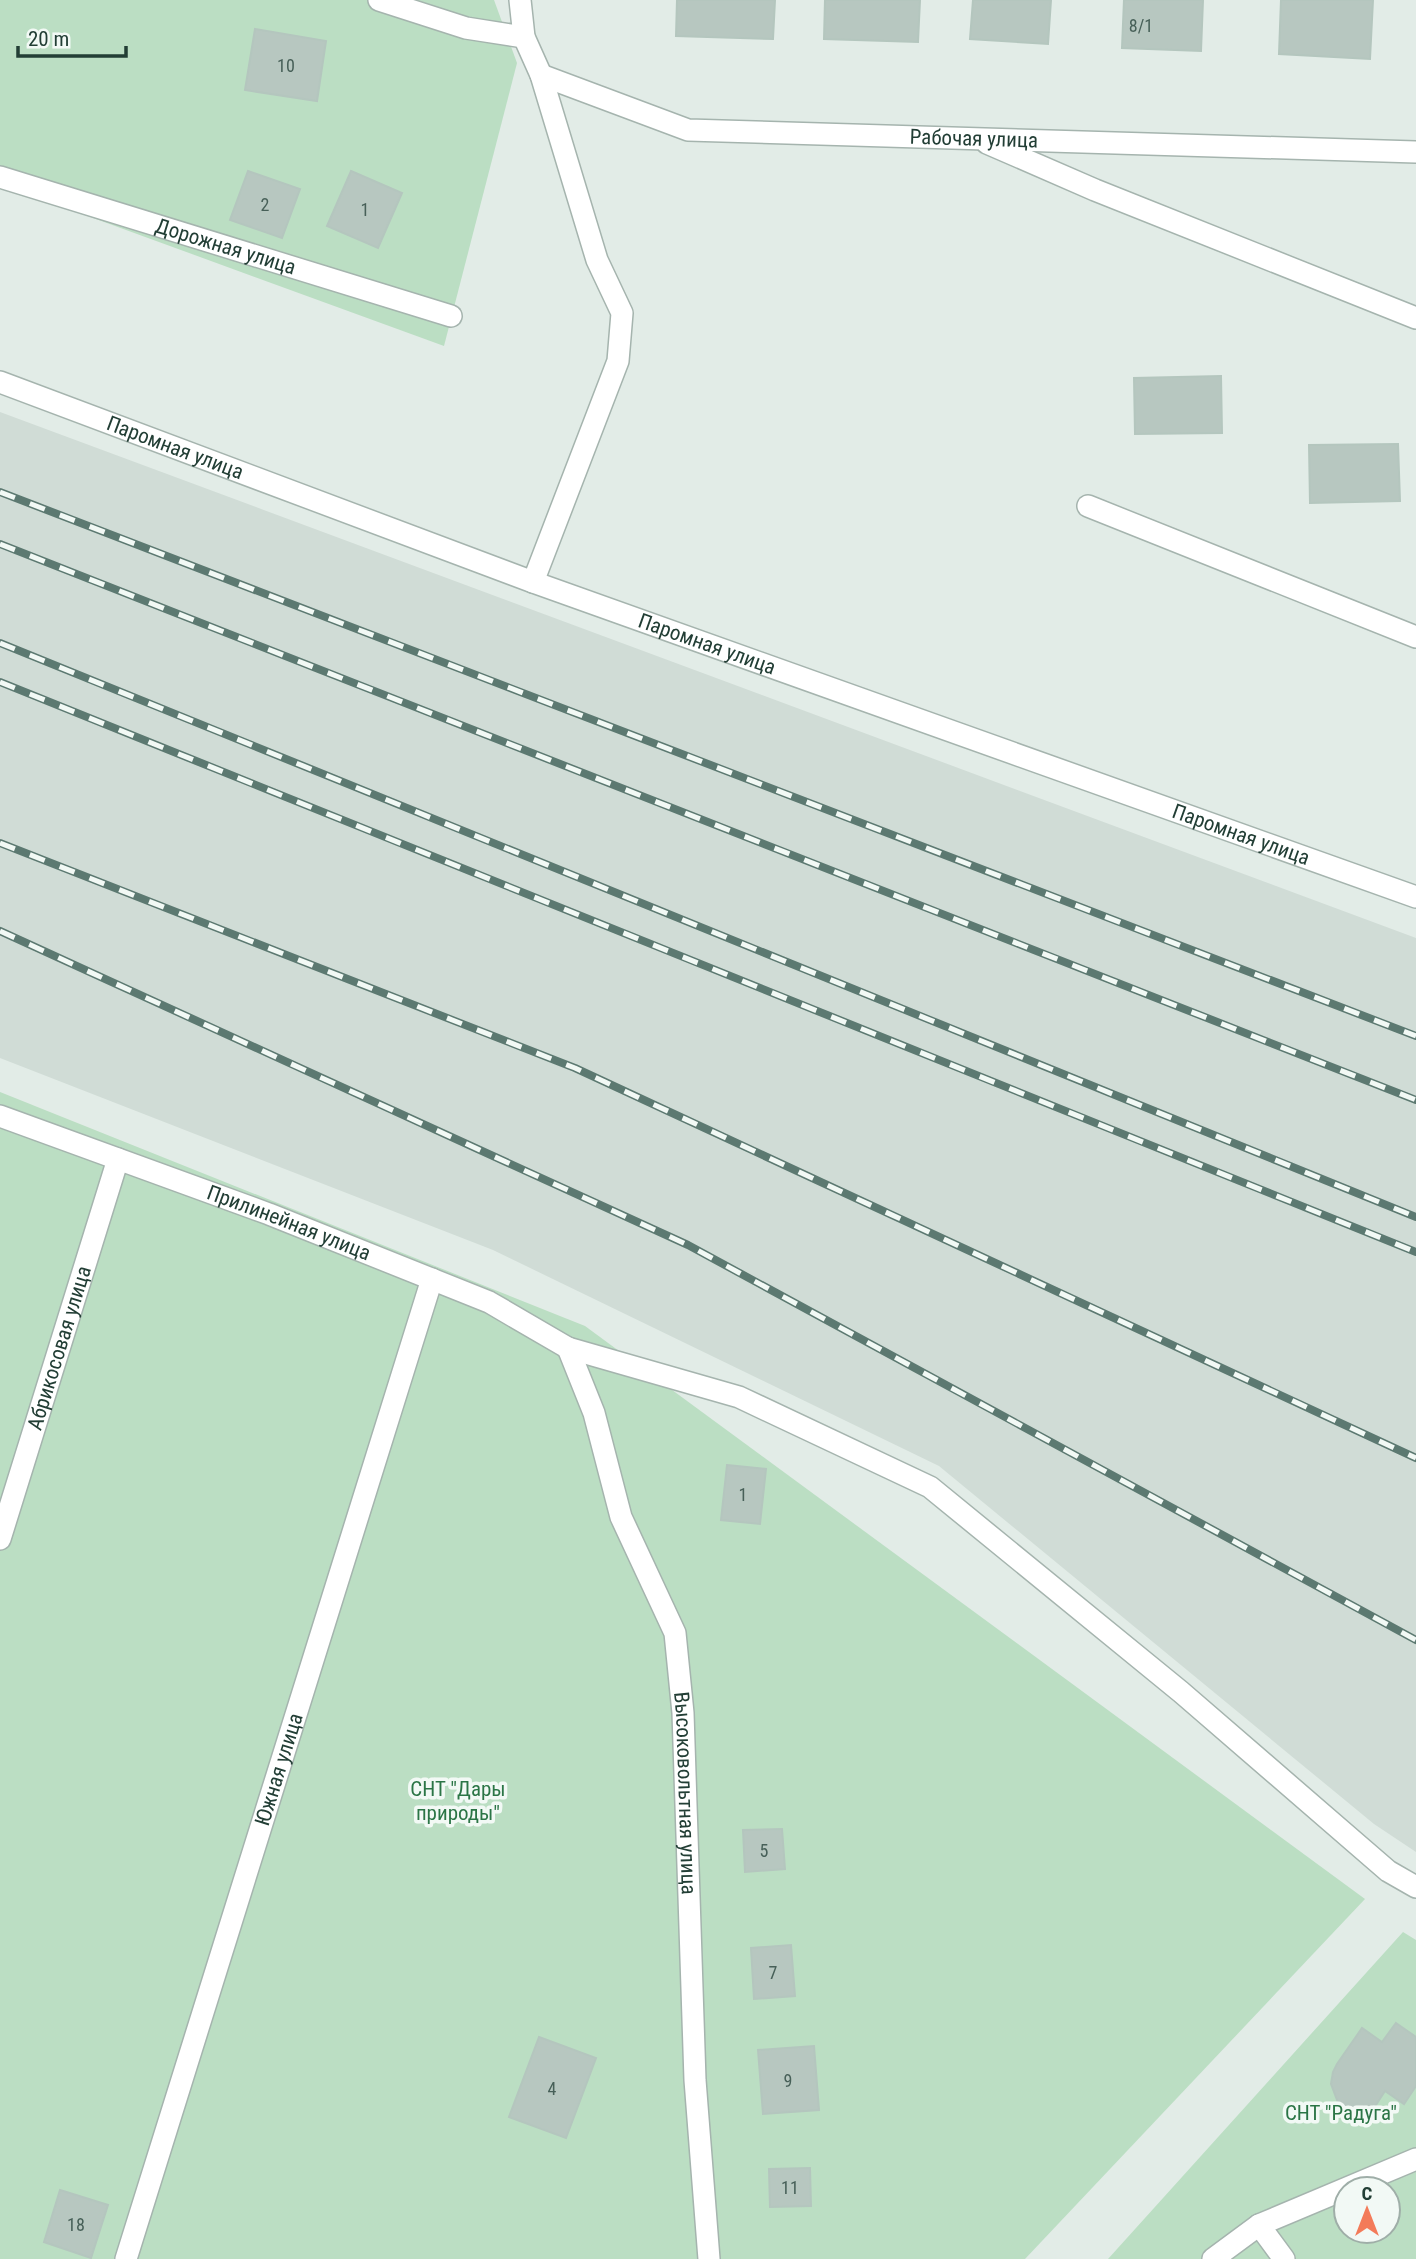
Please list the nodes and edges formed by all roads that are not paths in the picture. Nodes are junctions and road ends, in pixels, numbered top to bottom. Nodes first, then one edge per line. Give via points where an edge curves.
1 (379, 0) edge
2 (520, 0) edge
3 (524, 37) junction
4 (541, 75) junction
5 (976, 139) junction
6 (1416, 152) edge
7 (0, 177) edge
8 (452, 317) dead end
9 (1416, 318) edge
10 (0, 382) edge
11 (1088, 506) dead end
12 (533, 582) junction
13 (1416, 637) edge
14 (1416, 897) edge
15 (0, 1116) edge
16 (118, 1159) junction
17 (432, 1279) junction
18 (569, 1348) junction
19 (0, 1539) edge
20 (1416, 1887) edge
21 (1416, 2159) edge
22 (1259, 2225) junction
23 (126, 2259) edge
24 (709, 2259) edge
25 (1213, 2259) edge
26 (1284, 2259) edge

1 - 3 street via 466,28
2 - 3 street
3 - 4 street
4 - 5 street, Рабочая улица via 688,130
4 - 12 street via 597,260 622,313 618,361
5 - 6 street, Рабочая улица
5 - 9 street
7 - 8 street, Дорожная улица
10 - 12 street, Паромная улица
11 - 13 street
12 - 14 street, Паромная улица
15 - 16 street, Прилинейная улица
16 - 17 street, Прилинейная улица
16 - 19 street, Абрикосовая улица
17 - 18 street, Прилинейная улица via 489,1302
17 - 23 street, Южная улица
18 - 20 street, Прилинейная улица via 739,1396 930,1487 1181,1692 1388,1871
18 - 24 street, Высоковольтная улица via 594,1413 621,1517 675,1633 683,1713 695,2080
21 - 22 street
22 - 25 street
22 - 26 street

